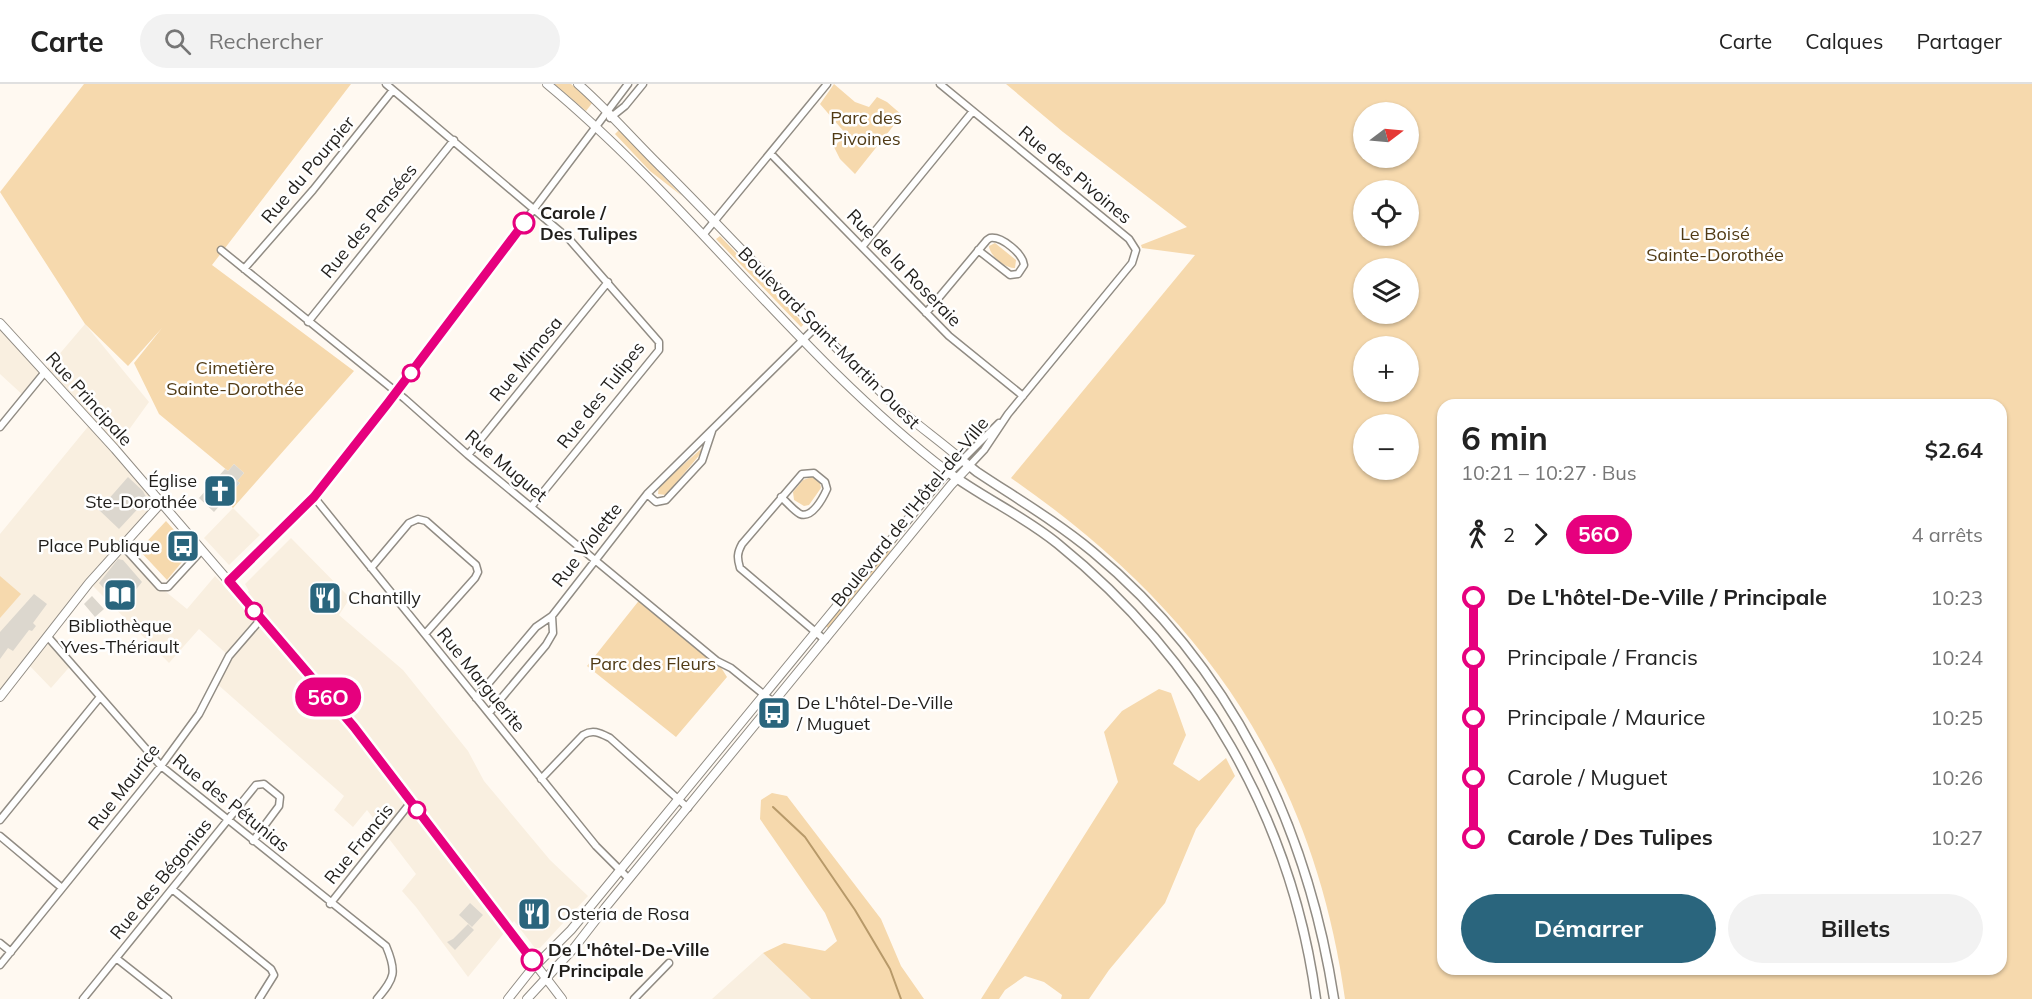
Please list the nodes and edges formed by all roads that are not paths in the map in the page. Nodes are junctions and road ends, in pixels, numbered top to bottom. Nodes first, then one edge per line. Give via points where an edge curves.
1 (386, 84) edge
2 (547, 84) edge
3 (578, 84) edge
4 (628, 84) edge
5 (643, 84) edge
6 (827, 84) edge
7 (940, 84) edge
8 (393, 90) junction
9 (973, 111) junction
10 (610, 114) junction
11 (598, 127) junction
12 (454, 140) junction
13 (771, 154) junction
14 (534, 210) junction
15 (716, 221) junction
16 (703, 235) junction
17 (862, 247) junction
18 (221, 250) dead end
19 (978, 250) junction
20 (244, 269) junction
21 (608, 282) junction
22 (926, 313) junction
23 (308, 322) junction
24 (0, 323) edge
25 (817, 326) junction
26 (803, 340) junction
27 (45, 372) junction
28 (396, 392) junction
29 (1023, 396) junction
30 (1008, 414) junction
31 (0, 427) edge
32 (713, 429) junction
33 (468, 455) junction
34 (962, 459) junction
35 (969, 466) junction
36 (948, 472) junction
37 (957, 479) junction
38 (647, 494) junction
39 (314, 497) junction
40 (781, 497) junction
41 (161, 503) junction
42 (531, 507) junction
43 (122, 545) junction
44 (202, 550) junction
45 (594, 559) junction
46 (371, 568) junction
47 (229, 581) junction
48 (552, 616) junction
49 (261, 620) junction
50 (816, 633) junction
51 (425, 634) junction
52 (48, 637) junction
53 (825, 640) junction
54 (765, 695) junction
55 (0, 697) edge
56 (100, 697) junction
57 (476, 698) junction
58 (773, 702) junction
59 (489, 713) junction
60 (161, 766) junction
61 (542, 778) junction
62 (679, 800) junction
63 (411, 802) junction
64 (688, 808) junction
65 (228, 819) junction
66 (0, 820) edge
67 (0, 836) edge
68 (253, 841) junction
69 (620, 871) junction
70 (629, 879) junction
71 (62, 888) junction
72 (172, 889) junction
73 (330, 904) junction
74 (0, 943) edge
75 (11, 952) junction
76 (116, 958) junction
77 (669, 963) dead end
78 (0, 965) edge
79 (536, 966) junction
80 (545, 978) junction
81 (83, 999) edge
82 (168, 999) edge
83 (258, 999) edge
84 (377, 999) edge
85 (508, 999) edge
86 (527, 999) edge
87 (562, 999) edge
88 (634, 999) edge
89 (1316, 999) edge
90 (1335, 999) edge

1 - 8 street, Rue des Tulipes
2 - 11 street, Boulevard Saint-Martin Ouest
3 - 10 street, Boulevard Saint-Martin Ouest
4 - 10 street
5 - 10 street via 625,106
6 - 13 street
7 - 9 street, Rue des Pivoines
8 - 12 street, Rue des Tulipes
8 - 20 street, Rue du Pourpier
9 - 17 street
9 - 29 street, Rue des Pivoines via 1130,239 1136,250 1132,263
10 - 11 street
10 - 15 street, Boulevard Saint-Martin Ouest
11 - 14 street
11 - 16 street, Boulevard Saint-Martin Ouest
12 - 14 street, Rue des Tulipes
12 - 23 street, Rue des Pensées
13 - 15 street
13 - 17 street, Rue de la Roseraie
14 - 21 street, Rue des Tulipes via 569,239
14 - 28 street
15 - 16 street
15 - 25 street, Boulevard Saint-Martin Ouest
16 - 26 street, Boulevard Saint-Martin Ouest
17 - 22 street, Rue de la Roseraie
18 - 20 street, Rue Muguet
19 - 19 street via 1010,275 1018,274 1024,266 1023,258 998,238 990,238
19 - 22 street
20 - 23 street, Rue Muguet
21 - 33 street, Rue Mimosa
21 - 42 street, Rue des Tulipes via 659,342 659,350
22 - 29 street, Rue de la Roseraie
23 - 28 street, Rue Muguet
24 - 27 street, Rue Principale
25 - 26 street, Rue Violette
25 - 34 street, Boulevard Saint-Martin Ouest via 893,403
26 - 32 street, Rue Violette
26 - 36 street, Boulevard Saint-Martin Ouest via 872,410
27 - 31 street
27 - 41 street, Rue Principale
28 - 33 street, Rue Muguet
28 - 39 street
29 - 30 street, Rue des Pivoines
30 - 34 street, Boulevard de l'Hôtel-de-Ville
30 - 35 street, Boulevard de l'Hôtel-de-Ville
32 - 38 street, Rue Violette
32 - 38 street, Rue Violette via 702,461 666,500 656,502
33 - 42 street, Rue Muguet
34 - 35 main road, Boulevard Saint-Martin Ouest
34 - 36 street, Boulevard de l'Hôtel-de-Ville
35 - 37 street, Boulevard de l'Hôtel-de-Ville
35 - 90 main road, Boulevard Saint-Martin Ouest via 1072,535 1111,567 1164,621 1217,689 1256,754 1294,835 1319,918
36 - 37 main road, Boulevard Saint-Martin Ouest
36 - 50 street, Boulevard de l'Hôtel-de-Ville
37 - 53 street, Boulevard de l'Hôtel-de-Ville
37 - 89 main road, Boulevard Saint-Martin Ouest via 1074,557 1142,622 1203,699 1244,768 1279,846 1301,915
38 - 45 street, Rue Violette
39 - 46 street, Rue Marguerite
39 - 47 street
40 - 40 street via 800,514 806,514 811,513 827,489 825,482 808,472
40 - 50 street via 742,544 737,559 740,568
41 - 43 street
41 - 44 street, Rue Principale
42 - 45 street, Rue Muguet
43 - 44 street via 160,587 168,587
43 - 52 street
44 - 47 street, Rue Principale
45 - 48 street, Rue Violette
45 - 54 street, Rue Muguet via 717,661
46 - 51 street, Rue Marguerite
46 - 51 street via 409,523 418,519 426,521 476,565 475,578
47 - 49 street, Rue Principale
48 - 57 street, Rue Violette via 537,627
48 - 59 street, Rue Violette via 553,633 546,645
49 - 60 street, Rue Maurice via 229,656 199,714
49 - 63 street, Rue Principale via 354,727
50 - 53 street
50 - 54 street, Boulevard de l'Hôtel-de-Ville
51 - 57 street, Rue Marguerite
52 - 55 street
52 - 56 street, Rue des Pétunias
53 - 58 street, Boulevard de l'Hôtel-de-Ville
54 - 58 street, Rue Muguet
54 - 62 street, Boulevard de l'Hôtel-de-Ville
56 - 60 street, Rue des Pétunias
56 - 66 street
57 - 59 street, Rue Marguerite
58 - 64 street, Boulevard de l'Hôtel-de-Ville
59 - 61 street, Rue Marguerite
60 - 65 street, Rue des Pétunias
60 - 71 street, Rue Maurice
61 - 62 street via 583,735 599,732
61 - 69 street, Rue Marguerite
62 - 64 street
62 - 69 street, Boulevard de l'Hôtel-de-Ville
63 - 73 street, Rue Francis
63 - 79 street, Rue Principale
64 - 70 street, Boulevard de l'Hôtel-de-Ville
65 - 68 street, Rue des Pétunias
65 - 68 street, Rue des Bégonias via 256,785 264,784 276,793 279,806
65 - 72 street, Rue des Bégonias
67 - 71 street
68 - 73 street, Rue des Pétunias
69 - 70 street, Rue Marguerite
69 - 79 street, Boulevard de l'Hôtel-de-Ville
70 - 80 street, Boulevard de l'Hôtel-de-Ville
71 - 75 street, Rue Maurice
72 - 76 street, Rue des Bégonias
72 - 83 street via 271,969 274,975
73 - 84 street, Rue des Pétunias via 386,946 394,965 392,979
74 - 75 street
75 - 78 street, Rue Maurice
76 - 81 street, Rue des Bégonias
76 - 82 street
77 - 88 street
79 - 80 street, Rue Principale
79 - 85 street, Boulevard de l'Hôtel-de-Ville
80 - 86 street, Boulevard de l'Hôtel-de-Ville
80 - 87 street, Rue Principale

